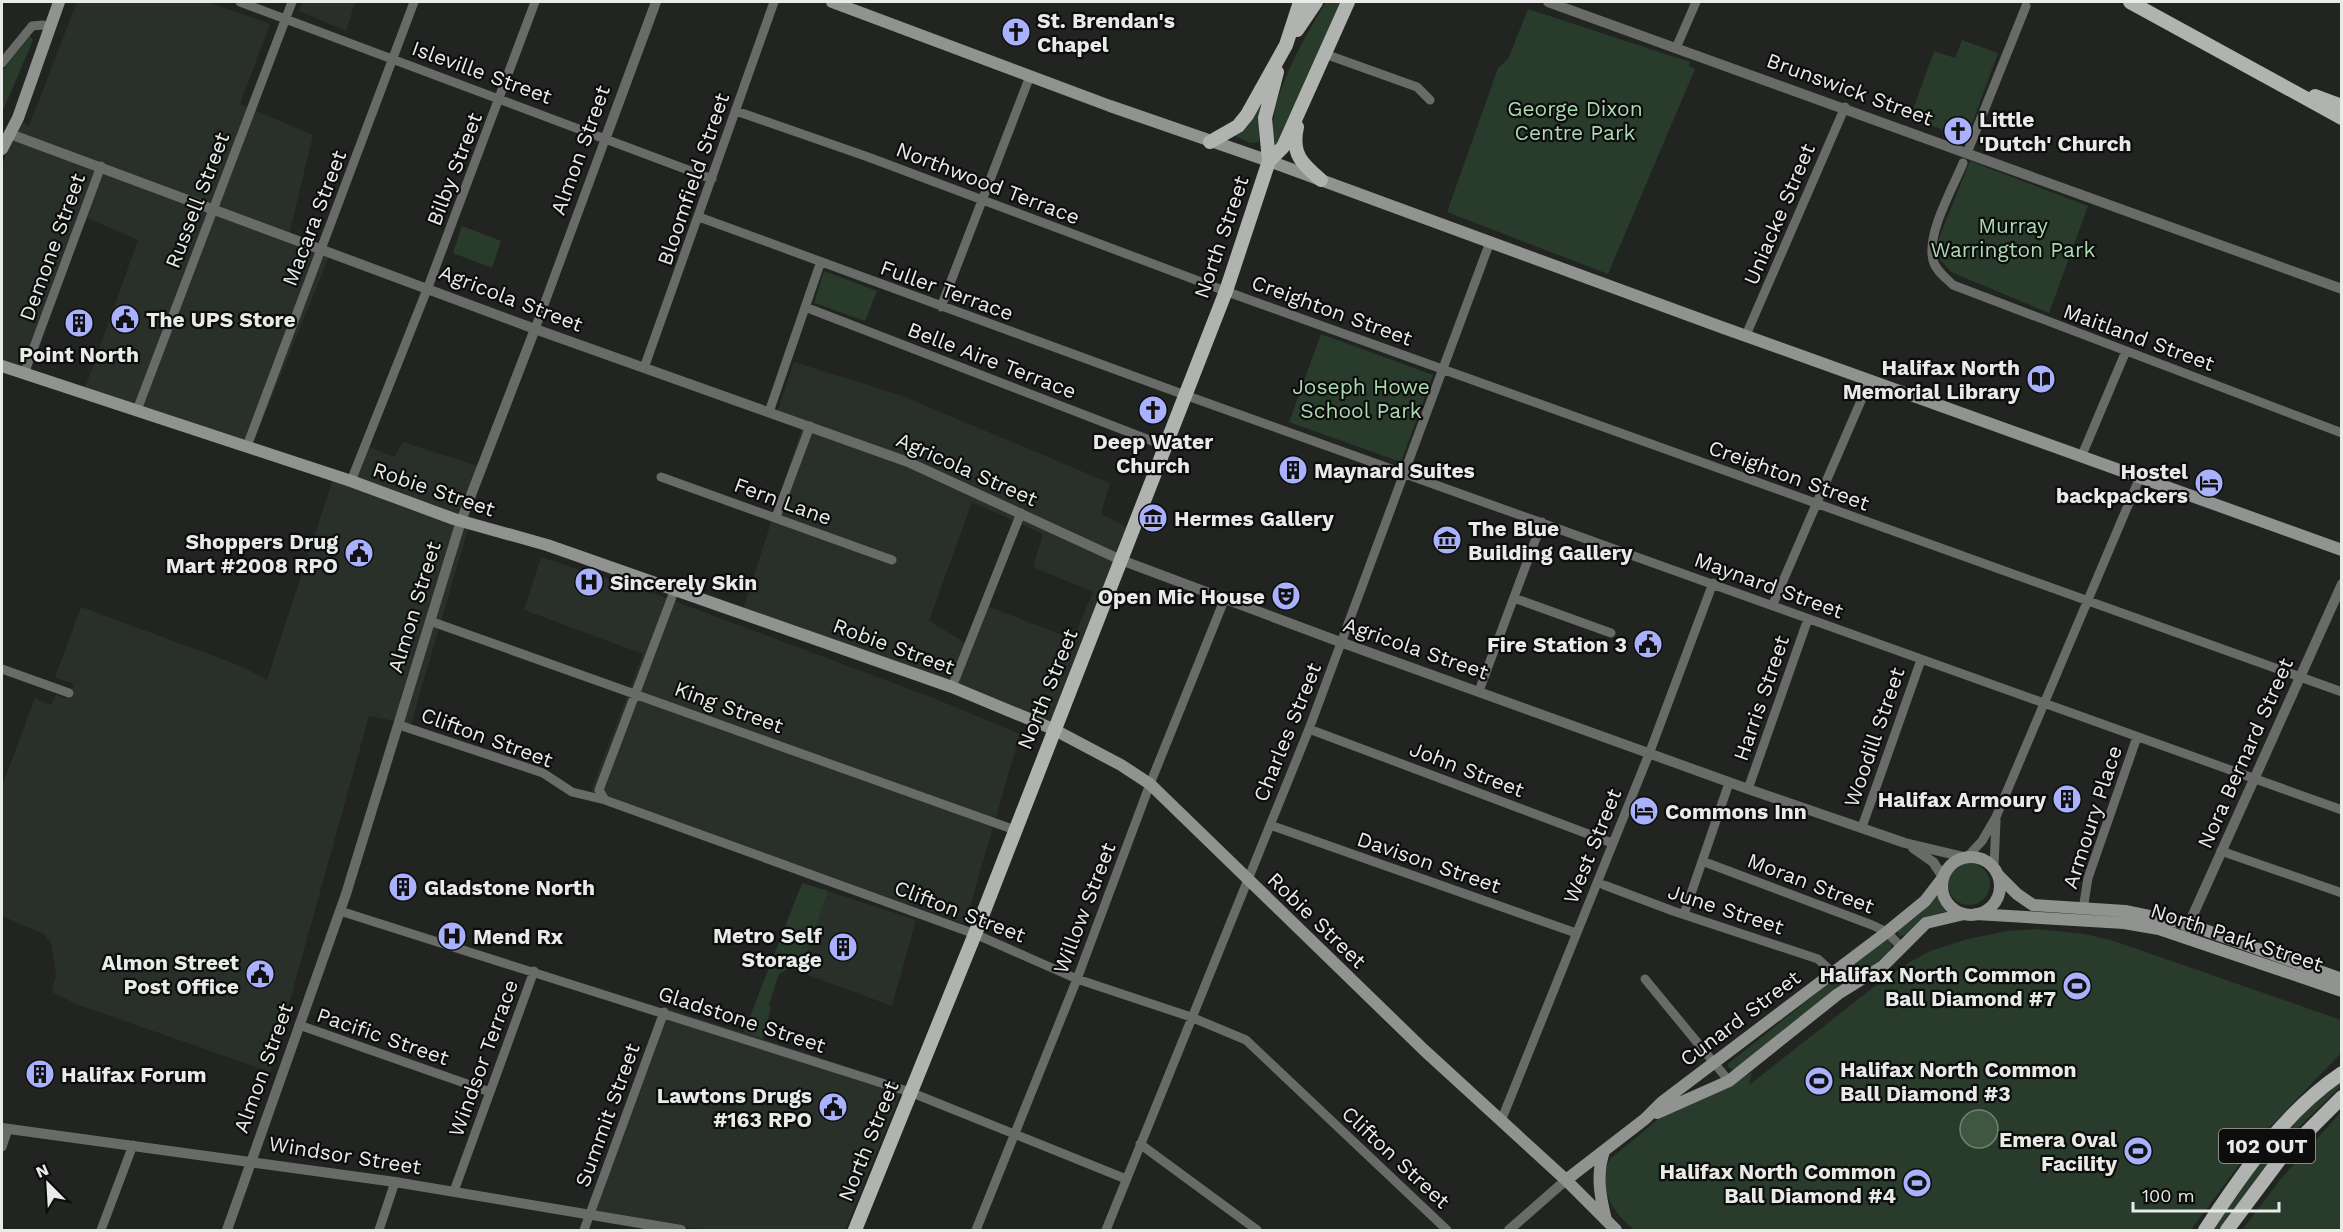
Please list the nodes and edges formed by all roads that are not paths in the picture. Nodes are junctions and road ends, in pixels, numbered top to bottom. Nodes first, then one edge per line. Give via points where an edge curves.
1 (59, 2) edge
2 (240, 2) edge
3 (292, 2) edge
4 (414, 2) edge
5 (535, 2) edge
6 (656, 2) edge
7 (774, 2) edge
8 (832, 2) edge
9 (1300, 2) edge
10 (1316, 2) edge
11 (1348, 2) edge
12 (1548, 2) edge
13 (1696, 2) edge
14 (2130, 2) edge
15 (2026, 6) dead end
16 (285, 18) junction
17 (50, 28) junction
18 (1286, 45) junction
19 (1676, 48) junction
20 (1325, 54) junction
21 (393, 59) junction
22 (2, 63) edge
23 (1030, 76) junction
24 (2274, 81) junction
25 (500, 98) junction
26 (1430, 100) dead end
27 (2342, 106) edge
28 (1845, 107) junction
29 (1300, 110) junction
30 (736, 111) junction
31 (2342, 118) edge
32 (4, 132) edge
33 (606, 137) junction
34 (1210, 142) junction
35 (2, 149) edge
36 (1965, 158) junction
37 (1269, 160) junction
38 (101, 166) junction
39 (711, 179) junction
40 (1321, 180) junction
41 (981, 201) junction
42 (213, 208) junction
43 (699, 218) junction
44 (1490, 242) junction
45 (321, 249) junction
46 (820, 264) junction
47 (429, 287) junction
48 (2342, 289) edge
49 (1226, 291) junction
50 (805, 307) junction
51 (941, 307) junction
52 (535, 329) junction
53 (1746, 335) junction
54 (2126, 351) junction
55 (2, 366) edge
56 (644, 368) junction
57 (1444, 369) junction
58 (24, 374) junction
59 (1870, 380) junction
60 (1185, 395) junction
61 (137, 410) junction
62 (769, 412) junction
63 (810, 426) junction
64 (2342, 433) edge
65 (247, 446) junction
66 (1165, 446) junction
67 (2082, 455) junction
68 (1406, 473) junction
69 (662, 477) dead end
70 (2140, 477) junction
71 (351, 481) junction
72 (1817, 504) junction
73 (1021, 513) junction
74 (776, 517) junction
75 (460, 521) junction
76 (1542, 522) junction
77 (2342, 550) edge
78 (892, 560) dead end
79 (1121, 560) junction
80 (1713, 584) junction
81 (2342, 584) edge
82 (675, 589) junction
83 (1225, 598) junction
84 (1514, 598) junction
85 (2088, 601) junction
86 (1773, 604) junction
87 (1808, 619) junction
88 (430, 621) junction
89 (1611, 633) dead end
90 (1342, 643) junction
91 (1921, 660) junction
92 (2, 669) edge
93 (2301, 677) junction
94 (952, 687) junction
95 (1479, 691) junction
96 (2342, 692) edge
97 (69, 693) dead end
98 (637, 693) junction
99 (2045, 704) junction
100 (399, 725) junction
101 (1053, 729) junction
102 (1309, 729) junction
103 (2137, 737) junction
104 (1649, 754) junction
105 (2254, 779) junction
106 (1729, 783) junction
107 (1150, 784) junction
108 (1748, 789) junction
109 (604, 800) junction
110 (2342, 810) edge
111 (1996, 817) junction
112 (1270, 825) junction
113 (1862, 827) junction
114 (1015, 830) junction
115 (1612, 843) junction
116 (1905, 843) junction
117 (2222, 851) junction
118 (1966, 857) junction
119 (1702, 861) junction
120 (1996, 871) junction
121 (1942, 878) junction
122 (1247, 879) junction
123 (1604, 885) dead end
124 (2342, 893) edge
125 (2083, 909) junction
126 (340, 911) junction
127 (1684, 914) junction
128 (1970, 914) junction
129 (2188, 924) junction
130 (1887, 932) junction
131 (1576, 933) junction
132 (975, 934) junction
133 (2183, 937) junction
134 (1902, 948) junction
135 (534, 971) junction
136 (1832, 972) junction
137 (1077, 979) junction
138 (1644, 979) dead end
139 (2342, 980) edge
140 (2342, 991) edge
141 (664, 1012) junction
142 (1191, 1017) junction
143 (299, 1025) junction
144 (1714, 1063) junction
145 (2342, 1073) edge
146 (1729, 1081) junction
147 (490, 1092) junction
148 (910, 1092) junction
149 (2342, 1096) edge
150 (1645, 1119) junction
151 (1501, 1121) junction
152 (5, 1129) edge
153 (1014, 1133) junction
154 (1140, 1144) junction
155 (133, 1145) junction
156 (2, 1147) edge
157 (1604, 1151) junction
158 (251, 1160) junction
159 (1126, 1179) junction
160 (1566, 1180) junction
161 (395, 1182) junction
162 (454, 1191) junction
163 (589, 1215) junction
164 (1606, 1221) junction
165 (101, 1230) edge
166 (227, 1230) edge
167 (379, 1230) edge
168 (584, 1230) edge
169 (681, 1230) edge
170 (855, 1230) edge
171 (976, 1230) edge
172 (1106, 1230) edge
173 (1257, 1230) edge
174 (1448, 1230) edge
175 (1509, 1230) edge
176 (1616, 1230) edge
177 (2205, 1230) edge
178 (2227, 1230) edge

1 - 17 main road
2 - 16 street, Isleville Street
3 - 16 street, Russell Street
4 - 21 street, Macara Street
5 - 25 street, Bilby Street
6 - 33 street, Almon Street
7 - 30 street, Bloomfield Street
8 - 23 main road
9 - 18 main road
10 - 18 main road, North Street
11 - 20 main road, North Street
12 - 19 street, Brunswick Street
13 - 19 street
14 - 24 main road
15 - 36 street
16 - 21 street, Isleville Street
16 - 42 street, Russell Street
17 - 22 street via 32,26
17 - 32 main road
18 - 34 main road via 1247,115 1238,126
18 - 37 main road, North Street via 1265,118
19 - 28 street, Brunswick Street
20 - 26 street via 1417,87
20 - 29 main road, North Street
21 - 25 street, Isleville Street
21 - 45 street, Macara Street
23 - 34 main road
23 - 41 street
24 - 27 main road
24 - 31 main road
25 - 33 street, Isleville Street
25 - 47 street, Bilby Street
28 - 36 street, Brunswick Street
28 - 53 street, Uniacke Street
29 - 37 main road, North Street via 1283,147
29 - 40 main road via 1295,149 1300,162
30 - 39 street, Bloomfield Street
30 - 41 street, Northwood Terrace via 868,156
32 - 35 main road
32 - 38 street, Agricola Street
33 - 39 street, Isleville Street
33 - 52 street, Almon Street
34 - 37 main road
36 - 48 street, Brunswick Street
36 - 54 street, Maitland Street via 1931,249 1933,263 1944,277 1963,289
37 - 40 main road
37 - 49 main road, North Street
38 - 42 street, Agricola Street
38 - 58 street, Demone Street
39 - 43 street, Bloomfield Street
40 - 44 main road
41 - 49 street, Northwood Terrace
41 - 51 street
42 - 45 street, Agricola Street
42 - 61 street, Russell Street
43 - 46 street, Fuller Terrace
43 - 56 street, Bloomfield Street
44 - 53 main road
44 - 57 street, Charles Street
45 - 47 street, Agricola Street
45 - 65 street, Macara Street
46 - 50 street
46 - 51 street, Fuller Terrace
47 - 52 street, Agricola Street
47 - 71 street, Bilby Street
49 - 57 street, Creighton Street
49 - 60 main road, North Street
50 - 62 street
50 - 66 street, Belle Aire Terrace
51 - 60 street, Fuller Terrace
52 - 56 street, Agricola Street
52 - 75 street, Almon Street
53 - 59 main road
54 - 64 street, Maitland Street
54 - 67 street
55 - 58 main road, Robie Street
56 - 62 street, Agricola Street
57 - 68 street, Charles Street
57 - 72 street, Creighton Street
58 - 61 main road, Robie Street
59 - 67 main road
59 - 72 street
60 - 66 main road, North Street
60 - 68 street, Maynard Street
61 - 65 main road, Robie Street
62 - 63 street, Agricola Street
63 - 73 street, Agricola Street via 908,462
63 - 74 street
65 - 71 main road, Robie Street
66 - 79 main road, North Street
67 - 70 main road
68 - 76 street, Maynard Street
68 - 90 street, Charles Street
69 - 74 street, Fern Lane
70 - 77 main road
70 - 85 street
71 - 75 main road, Robie Street
72 - 85 street, Creighton Street
72 - 86 street
73 - 79 street, Agricola Street
73 - 94 street
74 - 78 street, Fern Lane
75 - 82 main road, Robie Street via 547,545
75 - 88 street, Almon Street
76 - 80 street, Maynard Street
76 - 84 street
79 - 83 street, Agricola Street
79 - 101 main road, North Street
80 - 86 street, Maynard Street
80 - 104 street, West Street
81 - 93 street, Nora Bernard Street
82 - 94 main road, Robie Street
82 - 98 street
83 - 90 street, Agricola Street
83 - 107 street, Willow Street
84 - 89 street
84 - 95 street
85 - 93 street, Creighton Street
85 - 99 street
86 - 87 street, Maynard Street
87 - 91 street, Maynard Street
87 - 108 street, Harris Street
88 - 98 street, King Street
88 - 100 street, Almon Street
90 - 95 street, Agricola Street
90 - 102 street, Charles Street
91 - 99 street, Maynard Street
91 - 113 street, Woodill Street
92 - 97 street
93 - 96 street, Creighton Street
93 - 105 street, Nora Bernard Street
94 - 101 main road, Robie Street
95 - 104 street, Agricola Street
98 - 109 street via 599,790
98 - 114 street, King Street
99 - 103 street, Maynard Street
99 - 111 street
100 - 109 street, Clifton Street via 543,773 572,792
100 - 126 street, Almon Street
101 - 107 main road, Robie Street
101 - 114 main road, North Street
102 - 112 street, Charles Street
102 - 115 street, John Street
103 - 105 street, Maynard Street
103 - 125 street, Armoury Place via 2088,878
104 - 106 street, Agricola Street
104 - 115 street, West Street
105 - 110 street, Maynard Street
105 - 117 street, Nora Bernard Street
106 - 108 street, Agricola Street
106 - 119 street
107 - 122 main road, Robie Street
107 - 137 street, Willow Street
108 - 113 street, Agricola Street
109 - 132 street, Clifton Street
111 - 118 street via 1982,841
111 - 120 street
112 - 122 street, Charles Street
112 - 131 street, Davison Street
113 - 116 street, Agricola Street
114 - 132 main road, North Street
115 - 131 street, West Street
116 - 118 street, Agricola Street
116 - 121 street, Agricola Street via 1928,857
117 - 124 street
117 - 129 street, Nora Bernard Street
118 - 120 main road via 1977,857
118 - 121 main road via 1954,861
119 - 127 street
119 - 130 street, Moran Street
120 - 125 main road, North Park Street via 2033,905
120 - 128 main road via 2000,890 1994,903
121 - 128 main road via 1946,901
121 - 130 main road, Cunard Street via 1925,901
122 - 142 street, Charles Street
122 - 151 main road, Robie Street
123 - 127 street, June Street
125 - 129 main road, North Park Street via 2125,911
126 - 135 street, Gladstone Street
126 - 143 street, Almon Street
127 - 136 street, June Street via 1818,959
128 - 133 main road, North Park Street via 2124,923
128 - 134 main road, Cunard Street via 1926,923
129 - 133 street, Nora Bernard Street
129 - 139 main road, North Park Street
130 - 134 street, Moran Street
130 - 136 main road, Cunard Street
131 - 151 street, West Street
132 - 137 street, Clifton Street
132 - 148 main road, North Street
133 - 140 main road, North Park Street
134 - 146 main road, Cunard Street
135 - 141 street, Gladstone Street
135 - 147 street, Windsor Terrace
136 - 144 main road, Cunard Street
137 - 142 street, Clifton Street
137 - 153 street, Willow Street
138 - 144 street
141 - 148 street, Gladstone Street
141 - 163 street, Summit Street
142 - 154 street, Charles Street
142 - 174 street, Clifton Street via 1246,1040
143 - 147 street, Pacific Street
143 - 158 street, Almon Street
144 - 146 street
144 - 150 main road, Cunard Street
145 - 177 main road, 102 OUT via 2273,1138
146 - 150 main road, Cunard Street
147 - 162 street, Windsor Terrace
148 - 153 street, Gladstone Street
148 - 170 main road, North Street
149 - 178 main road via 2280,1159
150 - 157 main road, Cunard Street
151 - 160 main road, Robie Street
152 - 155 street, Windsor Street
152 - 156 street
153 - 159 street, Gladstone Street
153 - 171 street, Willow Street
154 - 159 street, Charles Street
154 - 173 street
155 - 158 street, Windsor Street
155 - 165 street
157 - 160 main road, Cunard Street
157 - 164 main road via 1599,1190
158 - 161 street, Windsor Street
158 - 166 street, Almon Street
159 - 172 street, Charles Street
160 - 164 main road, Robie Street
160 - 175 street, Cunard Street
161 - 162 street, Windsor Street
161 - 167 street
162 - 163 street, Windsor Street
163 - 168 street, Summit Street
163 - 169 street, Windsor Street
164 - 176 main road, Robie Street

